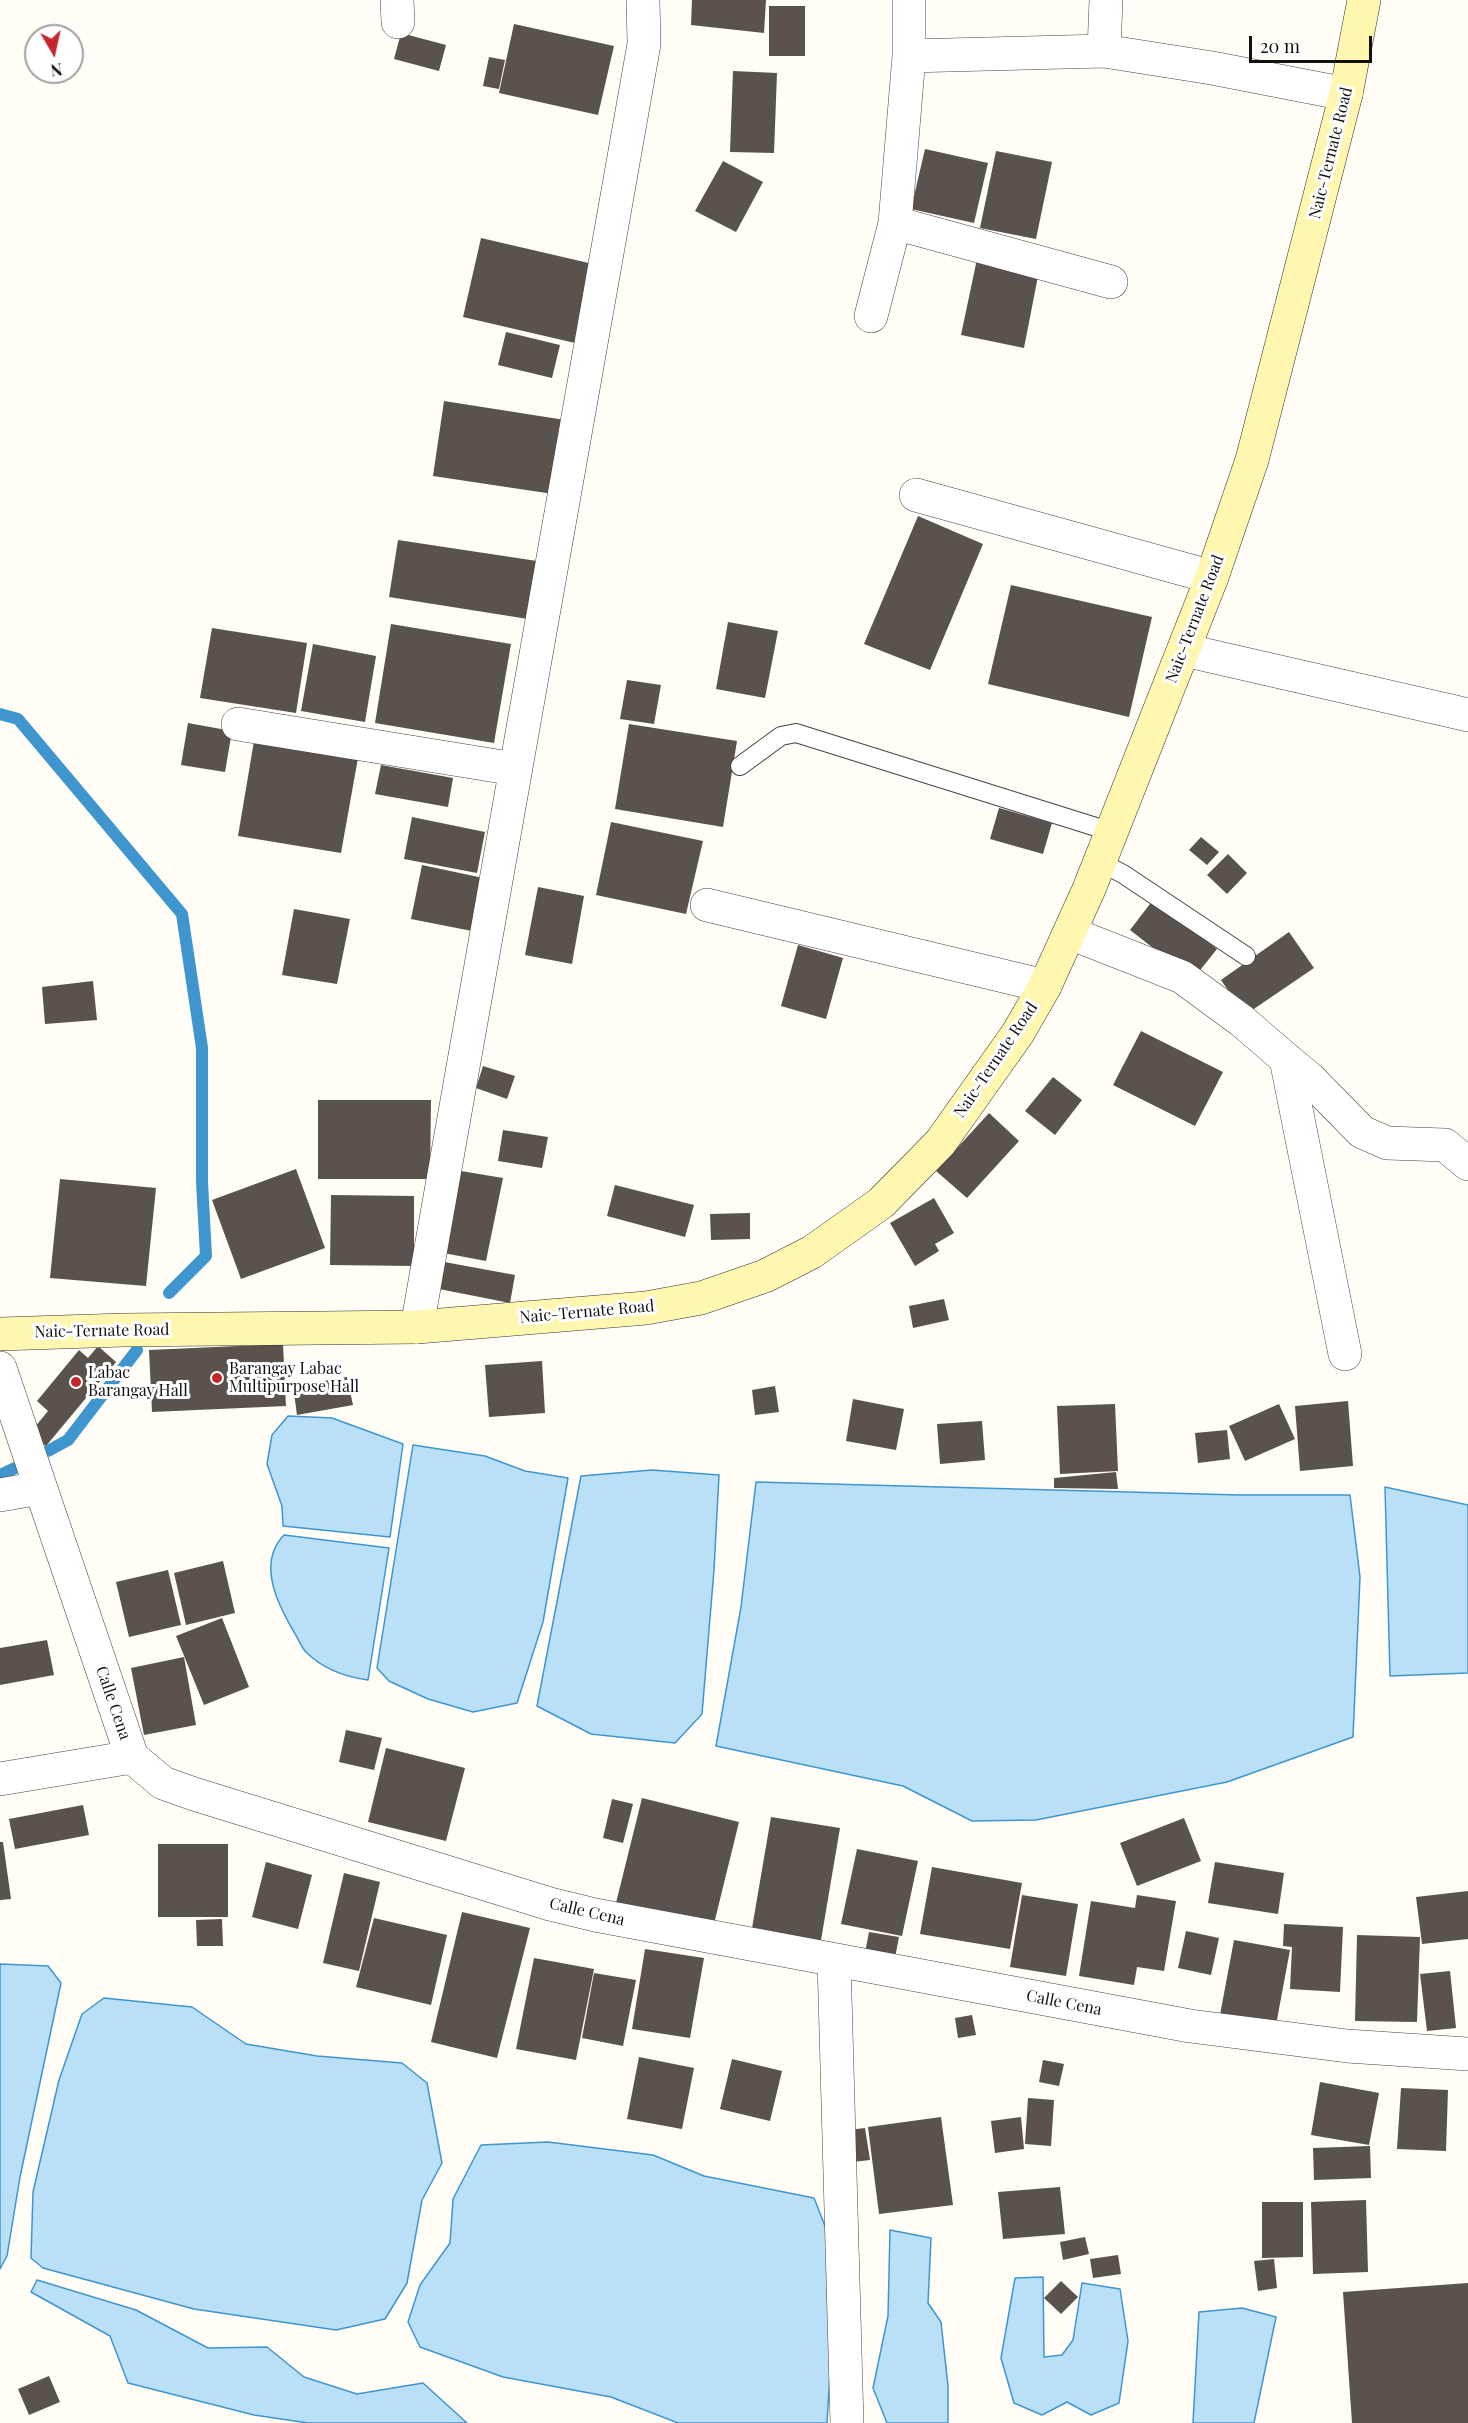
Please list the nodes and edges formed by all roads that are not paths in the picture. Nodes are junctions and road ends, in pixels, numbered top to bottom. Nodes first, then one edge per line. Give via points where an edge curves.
1 (643, 0) edge
2 (909, 0) edge
3 (1106, 0) edge
4 (1364, 0) edge
5 (1104, 51) junction
6 (909, 56) junction
7 (1346, 94) junction
8 (895, 223) junction
9 (1112, 282) dead end
10 (871, 316) dead end
11 (916, 495) dead end
12 (1212, 577) junction
13 (1184, 650) junction
14 (1468, 715) edge
15 (238, 724) dead end
16 (740, 766) dead end
17 (515, 769) junction
18 (1106, 847) junction
19 (707, 905) dead end
20 (1070, 933) junction
21 (1246, 956) dead end
22 (1045, 986) junction
23 (1286, 1059) junction
24 (1468, 1164) edge
25 (417, 1327) junction
26 (0, 1334) edge
27 (1346, 1354) dead end
28 (0, 1368) edge
29 (40, 1488) junction
30 (0, 1495) edge
31 (132, 1757) junction
32 (0, 1779) edge
33 (834, 1960) junction
34 (1468, 2054) edge
35 (847, 2423) edge

1 - 17 street via 644,44
2 - 6 street
3 - 5 street
4 - 7 main road, Naic-Ternate Road
5 - 6 street
5 - 7 street
6 - 8 street
7 - 12 main road, Naic-Ternate Road via 1252,460
8 - 9 street
8 - 10 street
11 - 12 street
12 - 13 main road, Naic-Ternate Road
13 - 14 street
13 - 18 main road, Naic-Ternate Road
15 - 17 street
16 - 18 lane via 781,736 796,733
17 - 25 street
18 - 20 main road, Naic-Ternate Road
18 - 21 lane via 1123,874
19 - 22 street
20 - 22 main road, Naic-Ternate Road
20 - 23 street via 1182,978
22 - 25 main road, Naic-Ternate Road via 1018,1033 940,1143 881,1203 812,1252 765,1276 701,1298 646,1308
23 - 24 street via 1362,1132 1387,1143 1445,1145
23 - 27 street
25 - 26 main road, Naic-Ternate Road
28 - 29 street, Calle Cena
29 - 30 street
29 - 31 street, Calle Cena
31 - 32 street
31 - 33 street, Calle Cena via 163,1783 194,1794 550,1904
33 - 34 street, Calle Cena via 1190,2026 1347,2046
33 - 35 street

